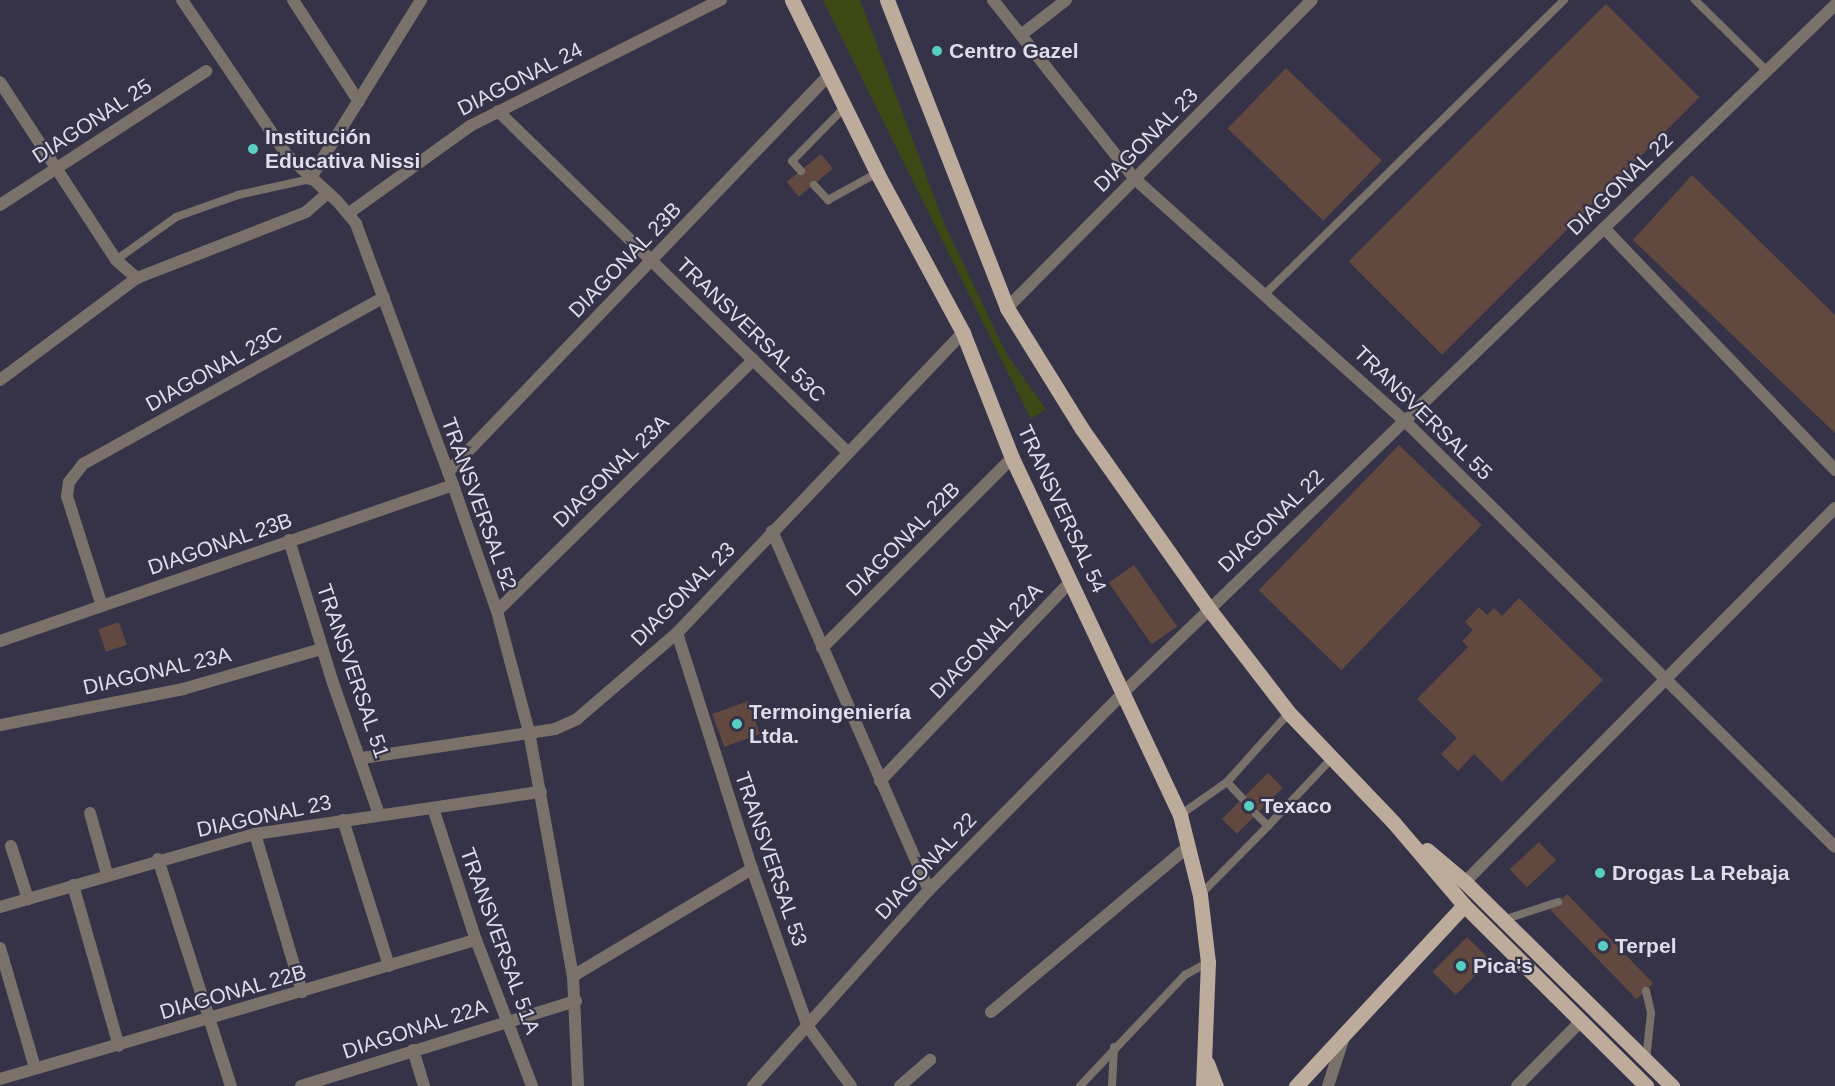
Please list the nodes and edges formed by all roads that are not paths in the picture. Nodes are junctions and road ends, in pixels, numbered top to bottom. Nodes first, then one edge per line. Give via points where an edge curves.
1 (183, 0) edge
2 (293, 0) edge
3 (421, 0) edge
4 (721, 0) edge
5 (887, 0) edge
6 (993, 0) edge
7 (1066, 0) edge
8 (1312, 0) edge
9 (1564, 0) edge
10 (1695, 0) edge
11 (795, 4) edge
12 (1835, 5) edge
13 (1021, 34) junction
14 (206, 71) dead end
15 (1767, 71) junction
16 (830, 74) junction
17 (0, 82) edge
18 (359, 102) junction
19 (845, 107) junction
20 (498, 111) junction
21 (56, 168) junction
22 (801, 171) dead end
23 (877, 173) junction
24 (310, 179) junction
25 (1135, 179) junction
26 (814, 185) dead end
27 (328, 194) junction
28 (0, 205) edge
29 (349, 213) junction
30 (1604, 228) junction
31 (116, 260) junction
32 (651, 260) junction
33 (137, 278) junction
34 (1266, 293) junction
35 (384, 297) junction
36 (1007, 308) junction
37 (963, 333) junction
38 (753, 360) junction
39 (0, 380) edge
40 (1405, 421) junction
41 (848, 452) junction
42 (1012, 458) junction
43 (1835, 470) edge
44 (448, 472) junction
45 (453, 485) junction
46 (1835, 508) edge
47 (772, 531) junction
48 (290, 540) junction
49 (1071, 581) junction
50 (102, 606) junction
51 (1209, 609) junction
52 (497, 611) junction
53 (677, 633) junction
54 (0, 641) edge
55 (822, 648) junction
56 (322, 649) junction
57 (1667, 677) junction
58 (1123, 693) junction
59 (1290, 713) junction
60 (0, 725) edge
61 (529, 732) junction
62 (362, 758) junction
63 (1332, 758) junction
64 (880, 780) junction
65 (1227, 782) junction
66 (542, 792) junction
67 (1242, 798) dead end
68 (433, 808) junction
69 (90, 813) dead end
70 (379, 814) junction
71 (1256, 814) dead end
72 (1180, 815) junction
73 (343, 820) junction
74 (1394, 823) junction
75 (1268, 826) junction
76 (255, 834) junction
77 (11, 846) dead end
78 (1189, 846) junction
79 (1835, 847) edge
80 (158, 859) junction
81 (752, 869) junction
82 (107, 874) junction
83 (1465, 882) junction
84 (73, 885) junction
85 (929, 890) junction
86 (1200, 895) junction
87 (28, 898) junction
88 (1558, 902) dead end
89 (1464, 905) junction
90 (0, 907) edge
91 (1503, 920) junction
92 (476, 940) junction
93 (0, 948) edge
94 (1208, 962) junction
95 (389, 966) junction
96 (573, 976) junction
97 (1646, 991) dead end
98 (302, 992) junction
99 (576, 1001) junction
100 (991, 1012) dead end
101 (211, 1019) junction
102 (506, 1020) junction
103 (1581, 1021) junction
104 (808, 1026) junction
105 (1346, 1033) junction
106 (119, 1046) junction
107 (1114, 1047) junction
108 (413, 1050) junction
109 (930, 1060) dead end
110 (1206, 1060) junction
111 (1646, 1060) junction
112 (35, 1068) junction
113 (0, 1078) edge
114 (331, 1081) edge
115 (231, 1086) edge
116 (301, 1086) edge
117 (424, 1086) edge
118 (532, 1086) edge
119 (578, 1086) edge
120 (753, 1086) edge
121 (851, 1086) edge
122 (900, 1086) edge
123 (1080, 1086) edge
124 (1112, 1086) edge
125 (1203, 1086) edge
126 (1216, 1086) edge
127 (1296, 1086) edge
128 (1328, 1086) edge
129 (1517, 1086) edge
130 (1646, 1086) edge
131 (1672, 1086) edge

1 - 24 street, TRANSVERSAL 52 via 268,129
2 - 18 street
3 - 18 street
4 - 20 street, DIAGONAL 24
5 - 36 main road
6 - 13 street, TRANSVERSAL 55
7 - 13 street
8 - 25 street, DIAGONAL 23
9 - 34 lane
10 - 15 lane
11 - 16 main road, TRANSVERSAL 54
12 - 15 street, DIAGONAL 22
13 - 25 street, TRANSVERSAL 55
14 - 21 street, DIAGONAL 25
15 - 30 street, DIAGONAL 22
16 - 19 main road, TRANSVERSAL 54
16 - 32 street, DIAGONAL 23B
17 - 21 street
18 - 24 street
19 - 22 lane via 792,162
19 - 23 main road, TRANSVERSAL 54
20 - 29 street, DIAGONAL 24 via 436,148
20 - 32 street, TRANSVERSAL 53C
21 - 28 street, DIAGONAL 25
21 - 31 street
23 - 26 lane via 828,200
23 - 37 main road, TRANSVERSAL 54
24 - 27 street, TRANSVERSAL 52
24 - 31 lane via 238,195 176,217
25 - 34 street, TRANSVERSAL 55
25 - 36 street, DIAGONAL 23
27 - 29 street, TRANSVERSAL 52
27 - 33 street via 306,212
29 - 35 street, TRANSVERSAL 52
30 - 40 street, DIAGONAL 22
30 - 43 street
31 - 33 street
32 - 38 street, TRANSVERSAL 53C
32 - 44 street, DIAGONAL 23B
33 - 39 street
34 - 40 street, TRANSVERSAL 55
35 - 44 street, TRANSVERSAL 52
35 - 50 street, DIAGONAL 23C via 83,464 69,482 67,496
36 - 51 main road via 1082,429
37 - 41 street, DIAGONAL 23
37 - 42 main road, TRANSVERSAL 54
38 - 41 street, TRANSVERSAL 53C
38 - 52 street, DIAGONAL 23A
40 - 51 street, DIAGONAL 22
40 - 57 street, TRANSVERSAL 55
41 - 47 street, DIAGONAL 23
42 - 49 main road, TRANSVERSAL 54
42 - 55 street, DIAGONAL 22B
44 - 45 street, TRANSVERSAL 52
45 - 48 street, DIAGONAL 23B
45 - 52 street, TRANSVERSAL 52
46 - 57 street
47 - 53 street, DIAGONAL 23
47 - 55 street
48 - 50 street, DIAGONAL 23B
48 - 56 street, TRANSVERSAL 51
49 - 58 main road, TRANSVERSAL 54
49 - 64 street, DIAGONAL 22A
50 - 54 street, DIAGONAL 23B
51 - 58 street, DIAGONAL 22
51 - 59 main road
52 - 61 street, TRANSVERSAL 52
53 - 61 street, DIAGONAL 23 via 577,719 555,729
53 - 81 street, TRANSVERSAL 53
55 - 64 street
56 - 60 street, DIAGONAL 23A via 183,689
56 - 62 street, TRANSVERSAL 51
57 - 79 street, TRANSVERSAL 55
57 - 83 street
58 - 72 main road, TRANSVERSAL 54
58 - 85 street, DIAGONAL 22
59 - 63 main road
59 - 65 lane
61 - 62 street, DIAGONAL 23
61 - 66 street, TRANSVERSAL 52
62 - 70 street, TRANSVERSAL 51
63 - 74 main road
63 - 75 lane
64 - 85 street
65 - 67 lane
65 - 72 lane
66 - 68 street, DIAGONAL 23
66 - 96 street, TRANSVERSAL 52
68 - 70 street, DIAGONAL 23
68 - 92 street, TRANSVERSAL 51A
69 - 82 street
70 - 73 street, DIAGONAL 23
71 - 75 lane
72 - 78 main road, TRANSVERSAL 54
73 - 76 street, DIAGONAL 23
73 - 95 street
74 - 83 main road
74 - 89 main road
75 - 86 lane
76 - 80 street, DIAGONAL 23
76 - 98 street
77 - 87 street
78 - 86 main road, TRANSVERSAL 54
78 - 100 street
80 - 82 street, DIAGONAL 23
80 - 101 street
81 - 96 street
81 - 104 street, TRANSVERSAL 53
82 - 84 street, DIAGONAL 23
83 - 91 main road
84 - 87 street, DIAGONAL 23
84 - 106 street
85 - 104 street, DIAGONAL 22
86 - 94 main road, TRANSVERSAL 54
87 - 90 street, DIAGONAL 23
88 - 91 lane
89 - 103 main road
89 - 105 main road
91 - 111 main road
92 - 95 street, DIAGONAL 22B
92 - 102 street, TRANSVERSAL 51A
93 - 112 street
94 - 107 lane via 1185,975
94 - 110 main road, TRANSVERSAL 54
95 - 98 street, DIAGONAL 22B
96 - 99 street, TRANSVERSAL 52
97 - 111 lane via 1651,1013
98 - 101 street, DIAGONAL 22B
99 - 102 street, DIAGONAL 22A
99 - 119 street, TRANSVERSAL 52
101 - 106 street, DIAGONAL 22B
101 - 115 street
102 - 108 street, DIAGONAL 22A
102 - 118 street, TRANSVERSAL 51A
103 - 129 street
103 - 130 main road
104 - 120 street, DIAGONAL 22
104 - 121 street, TRANSVERSAL 53
105 - 127 main road
105 - 128 street
106 - 112 street, DIAGONAL 22B
107 - 123 lane
107 - 124 lane
108 - 114 street, DIAGONAL 22A
108 - 117 street
109 - 122 street
110 - 125 main road
110 - 126 main road
111 - 131 main road
112 - 113 street, DIAGONAL 22B
114 - 116 street, DIAGONAL 22A

